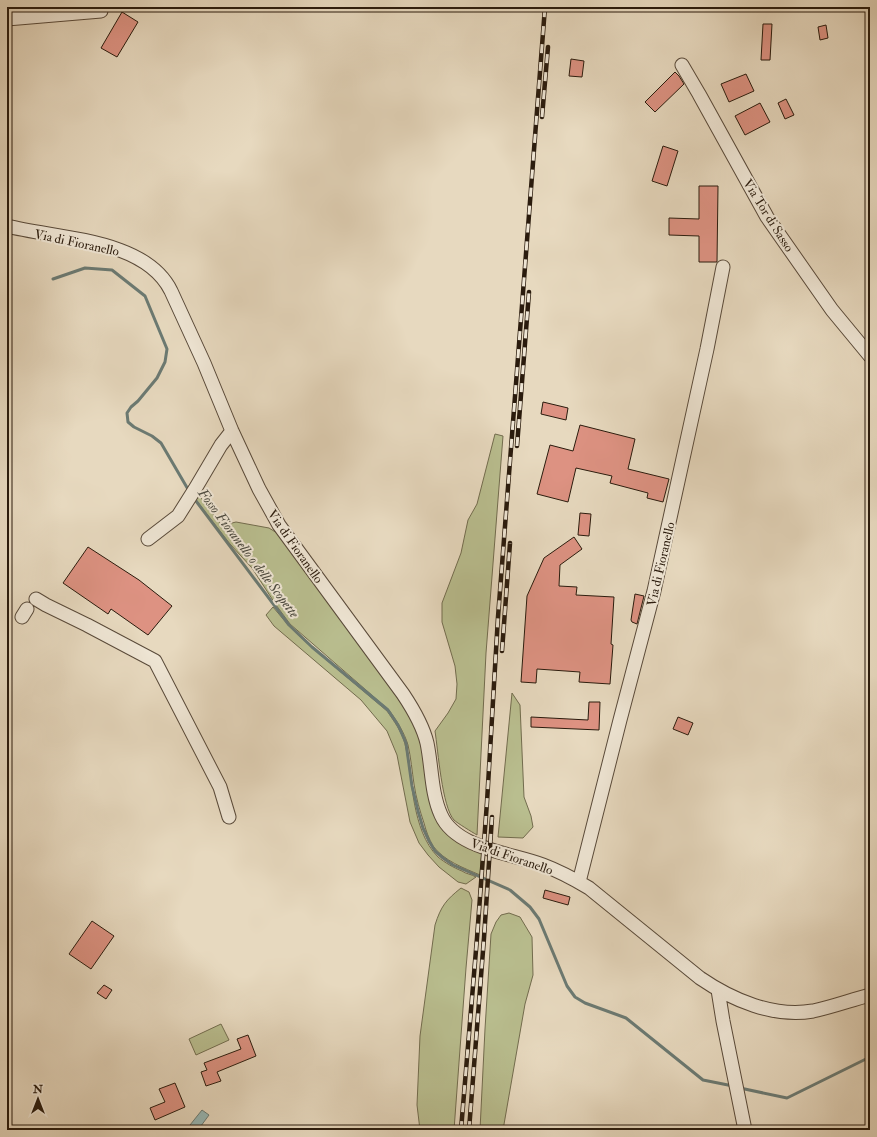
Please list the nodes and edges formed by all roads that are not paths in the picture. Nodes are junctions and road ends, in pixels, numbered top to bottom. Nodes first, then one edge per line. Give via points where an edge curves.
1 (102, 11) dead end
2 (7, 19) edge
3 (682, 65) dead end
4 (7, 226) edge
5 (723, 267) dead end
6 (870, 356) edge
7 (232, 431) junction
8 (148, 539) dead end
9 (36, 599) dead end
10 (229, 817) dead end
11 (579, 882) junction
12 (718, 990) junction
13 (870, 995) edge
14 (745, 1130) edge

1 - 2 street
3 - 6 street, Via Tor di Sasso via 767,217 832,310
4 - 7 street, Via di Fioranello via 113,248 152,266 172,291
5 - 11 street, Via di Fioranello via 654,591
7 - 8 street via 220,445 178,516
7 - 11 street, Via di Fioranello via 279,525 414,712 425,735 433,788 445,822 456,834 472,843 542,864
9 - 10 street via 155,661 220,787
11 - 12 street, Via di Fioranello
12 - 13 street, Via di Fioranello via 754,1005 793,1012 813,1011
12 - 14 street

